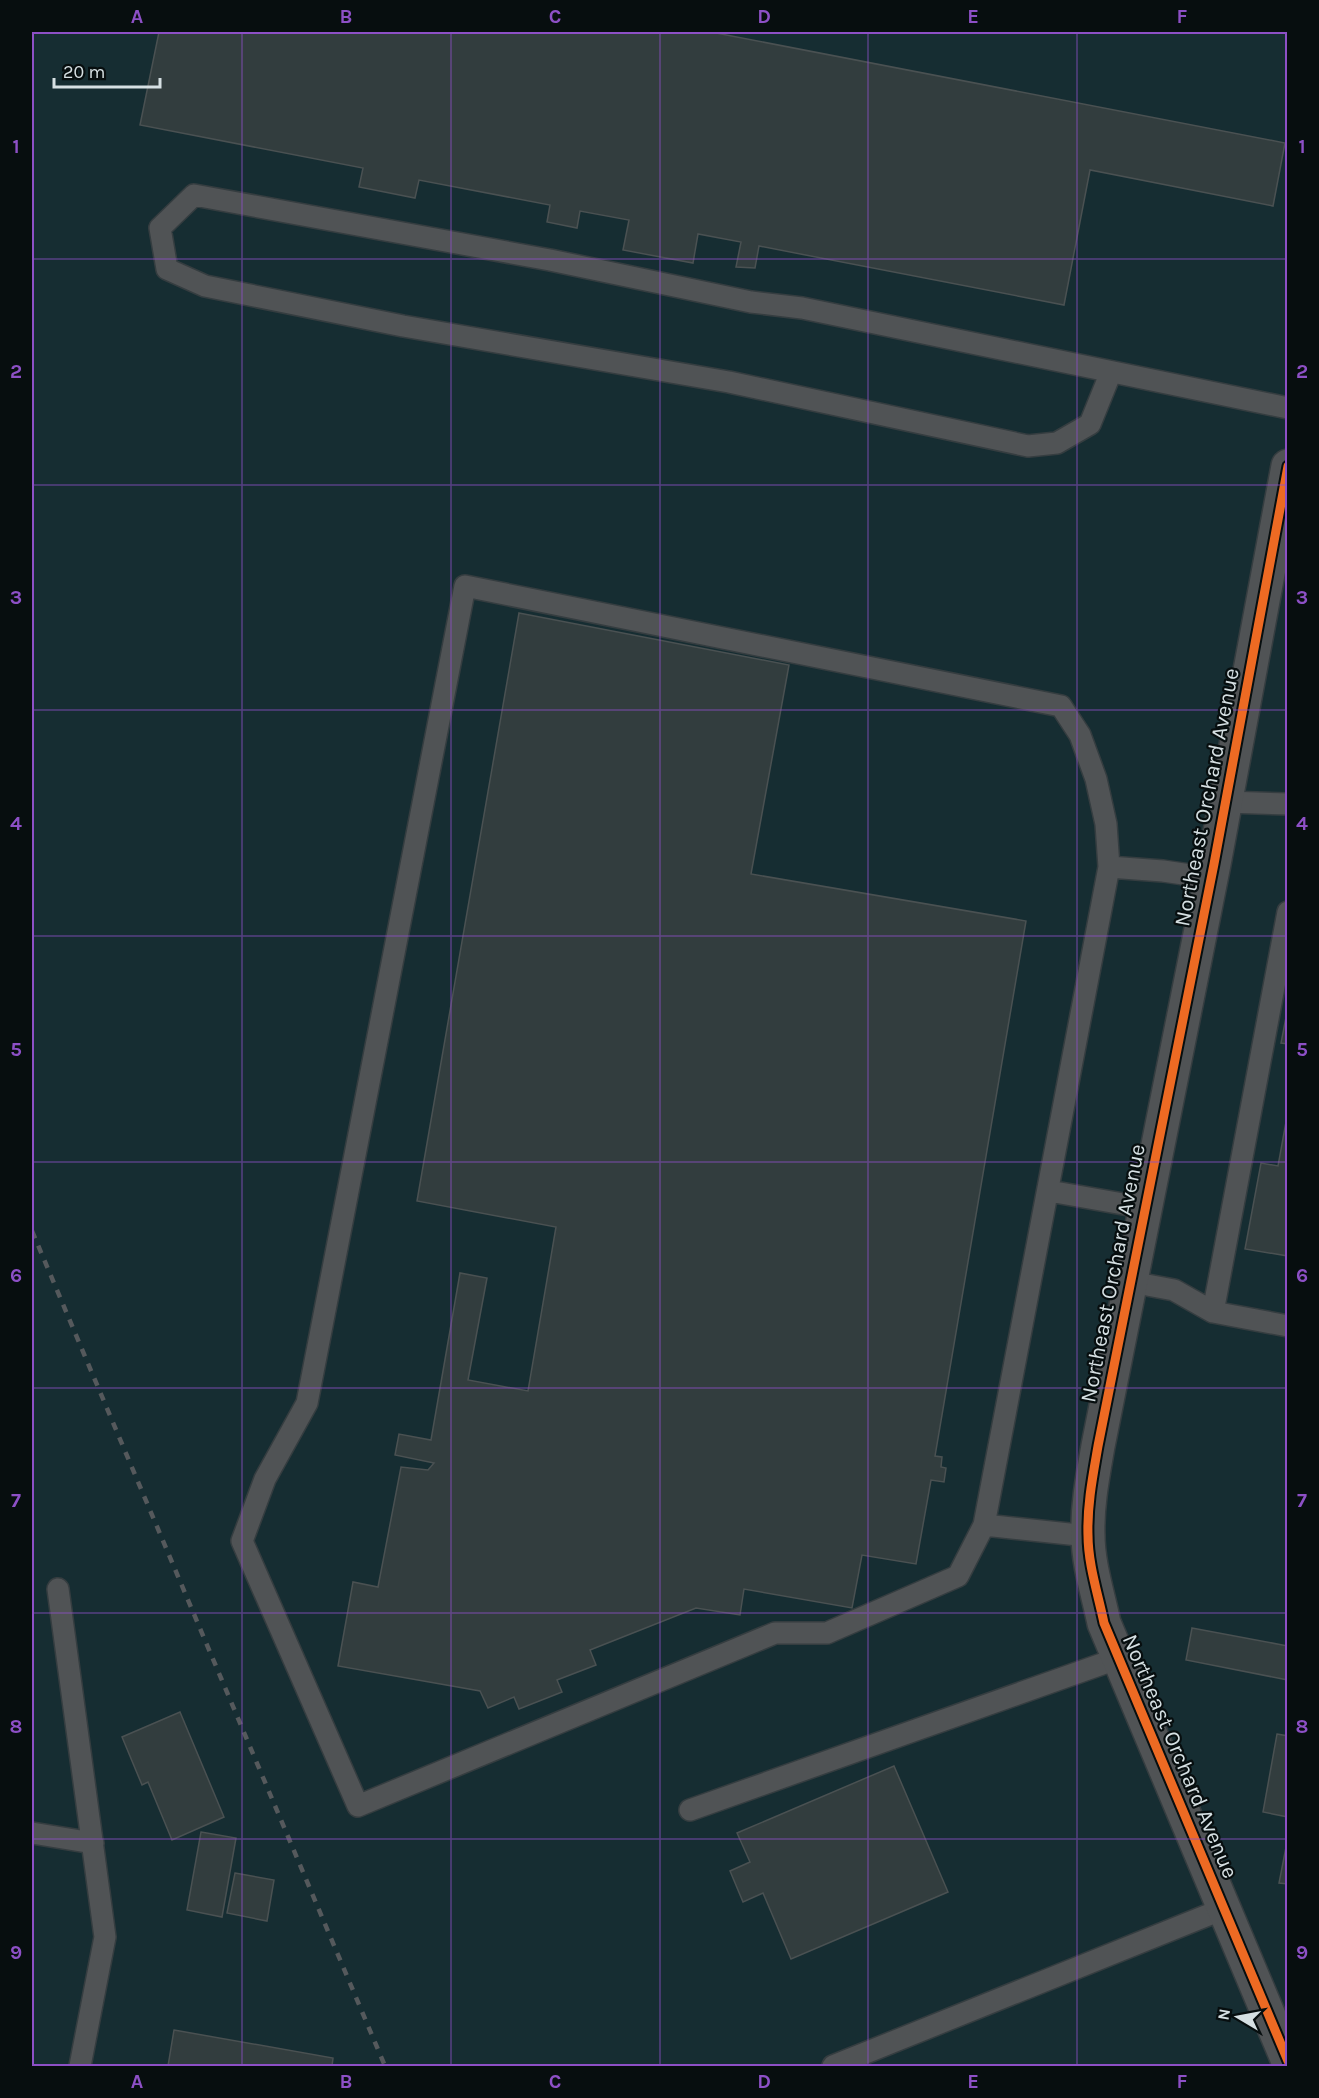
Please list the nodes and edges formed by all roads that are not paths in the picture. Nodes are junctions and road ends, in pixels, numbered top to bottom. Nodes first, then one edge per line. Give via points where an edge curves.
1 (1111, 372) junction
2 (1287, 408) edge
3 (1287, 466) edge
4 (1226, 802) junction
5 (1287, 804) edge
6 (1109, 867) junction
7 (1211, 878) junction
8 (1287, 912) edge
9 (1049, 1191) junction
10 (1146, 1208) junction
11 (1131, 1282) junction
12 (1213, 1312) junction
13 (1287, 1326) edge
14 (984, 1526) junction
15 (1088, 1536) junction
16 (58, 1589) dead end
17 (1119, 1658) junction
18 (690, 1810) dead end
19 (32, 1833) edge
20 (93, 1843) junction
21 (1223, 1909) junction
22 (1287, 2061) edge
23 (80, 2067) edge
24 (832, 2067) edge

1 - 1 lane via 801,308 751,302 550,260 194,195 160,228 166,269 205,285 403,326 729,382 1028,446 1057,443 1090,424
1 - 2 lane
3 - 4 street, Northeast Orchard Avenue
4 - 5 lane
4 - 7 street, Northeast Orchard Avenue
6 - 7 lane
6 - 9 lane
6 - 14 lane via 1106,824 1096,779 1080,735 1061,706 465,586 307,1403 265,1479 242,1541 358,1806 775,1633 827,1633 958,1576
7 - 10 street, Northeast Orchard Avenue
8 - 12 lane
9 - 10 lane
9 - 14 lane
10 - 11 street, Northeast Orchard Avenue
11 - 12 lane via 1174,1290
11 - 15 street, Northeast Orchard Avenue via 1098,1446
12 - 13 lane
14 - 15 lane
15 - 17 street, Northeast Orchard Avenue via 1104,1623
16 - 20 lane
17 - 18 lane
17 - 21 street, Northeast Orchard Avenue
19 - 20 lane
20 - 23 lane via 105,1937
21 - 22 street, Northeast Orchard Avenue
21 - 24 lane

